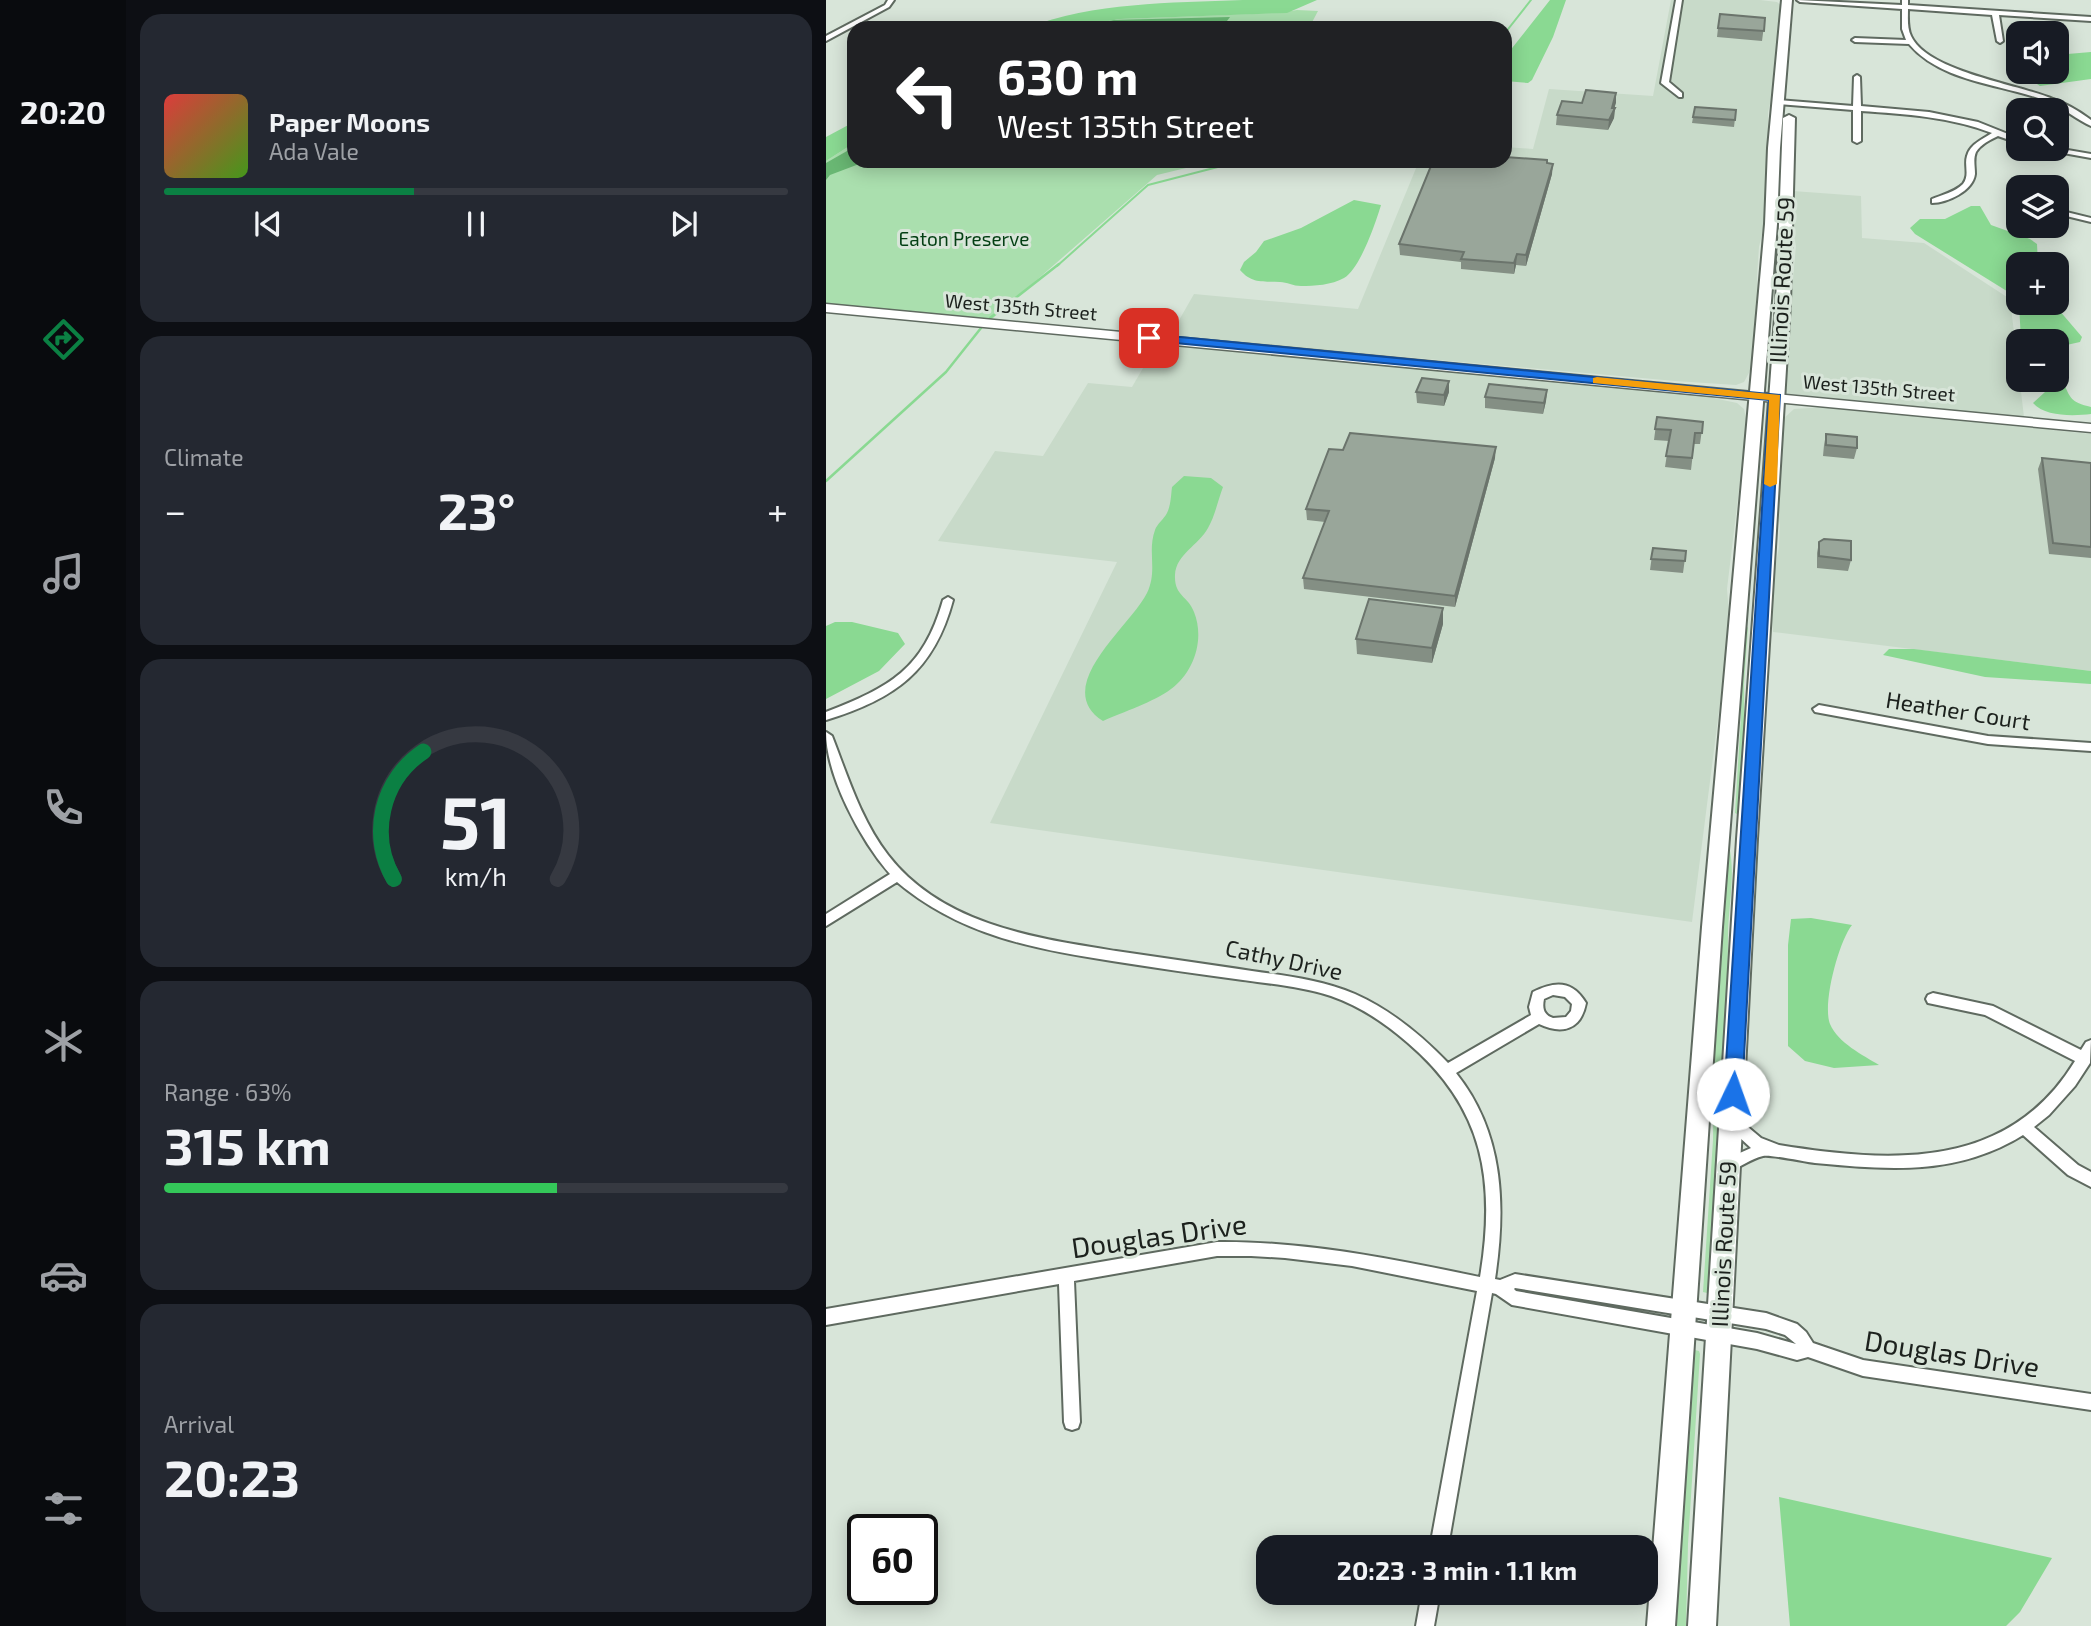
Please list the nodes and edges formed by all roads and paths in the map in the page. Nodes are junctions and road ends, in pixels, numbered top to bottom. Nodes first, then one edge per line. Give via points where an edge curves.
1 (1679, 0) edge
2 (1787, 0) edge
3 (1799, 0) edge
4 (891, 1) edge
5 (1905, 3) edge
6 (1995, 12) junction
7 (2091, 19) edge
8 (857, 21) edge
9 (847, 27) edge
10 (826, 39) edge
11 (1855, 40) dead end
12 (2000, 41) dead end
13 (1911, 42) junction
14 (1857, 77) dead end
15 (1679, 95) dead end
16 (1784, 102) junction
17 (1857, 107) junction
18 (2091, 124) edge
19 (1997, 133) junction
20 (2006, 136) edge
21 (1857, 141) dead end
22 (2069, 153) edge
23 (2091, 156) edge
24 (1935, 201) dead end
25 (2069, 214) edge
26 (2091, 220) edge
27 (1771, 224) junction
28 (1785, 238) junction
29 (826, 308) edge
30 (1755, 395) junction
31 (1776, 397) junction
32 (2091, 428) edge
33 (948, 600) dead end
34 (1819, 709) dead end
35 (826, 716) edge
36 (826, 736) edge
37 (2091, 747) edge
38 (1720, 827) junction
39 (1748, 839) junction
40 (898, 875) junction
41 (826, 921) edge
42 (1933, 999) dead end
43 (1539, 1017) dead end
44 (2088, 1053) edge
45 (1448, 1070) junction
46 (1731, 1121) junction
47 (2025, 1128) junction
48 (1765, 1148) junction
49 (1729, 1165) junction
50 (2091, 1180) edge
51 (1066, 1276) junction
52 (1493, 1286) junction
53 (826, 1317) edge
54 (1683, 1318) junction
55 (1720, 1324) junction
56 (1808, 1349) joint
57 (2091, 1402) edge
58 (1072, 1422) dead end
59 (1441, 1535) edge
60 (1429, 1605) edge
61 (1425, 1626) edge
62 (1661, 1626) edge
63 (1702, 1626) edge

1 - 15 street via 1664,75 1665,83
2 - 16 main road
3 - 5 street
3 - 16 main road via 1794,65
4 - 8 street
5 - 6 street
5 - 13 street
6 - 7 street
6 - 12 street
9 - 10 street
11 - 13 street
13 - 18 street via 1957,71 2049,100
14 - 17 street
16 - 17 street
16 - 27 main road, Illinois Route 59 via 1774,154
16 - 28 main road, Illinois Route 59 via 1788,149
17 - 19 street via 1951,117
17 - 21 street
19 - 20 street
19 - 24 street via 1971,154 1968,184
22 - 23 street
25 - 26 street
27 - 28 main road
27 - 30 main road, Illinois Route 59
28 - 31 main road, Illinois Route 59
29 - 30 street, West 135th Street
30 - 31 street, West 135th Street
30 - 38 main road, Illinois Route 59
31 - 32 street, West 135th Street
31 - 39 main road, Illinois Route 59
33 - 35 street via 938,636 914,668 868,699
34 - 37 street, Heather Court via 1988,740
36 - 40 street, Cathy Drive via 871,842
38 - 39 main road
38 - 54 main road, Illinois Route 59
39 - 46 main road, Illinois Route 59
40 - 41 street
40 - 45 street, Cathy Drive via 965,920 1003,934 1048,946 1294,982 1339,994 1379,1012
42 - 44 street via 1988,1010
43 - 45 street
44 - 47 street via 2062,1094
45 - 52 street, Cathy Drive via 1472,1110 1493,1177
46 - 48 street
46 - 49 main road, Illinois Route 59
47 - 48 street via 1982,1149 1921,1163 1869,1163
47 - 50 street
48 - 49 street
49 - 55 main road, Illinois Route 59
51 - 52 street, Douglas Drive via 1217,1249 1262,1247 1309,1251
51 - 53 street, Douglas Drive
51 - 58 street
52 - 54 street, Douglas Drive via 1512,1298
52 - 59 street, Cathy Drive
54 - 55 street, Douglas Drive
54 - 62 main road, Illinois Route 59
55 - 56 street, Douglas Drive via 1797,1352
55 - 63 main road, Illinois Route 59
56 - 57 street, Douglas Drive via 1863,1368
60 - 61 street

